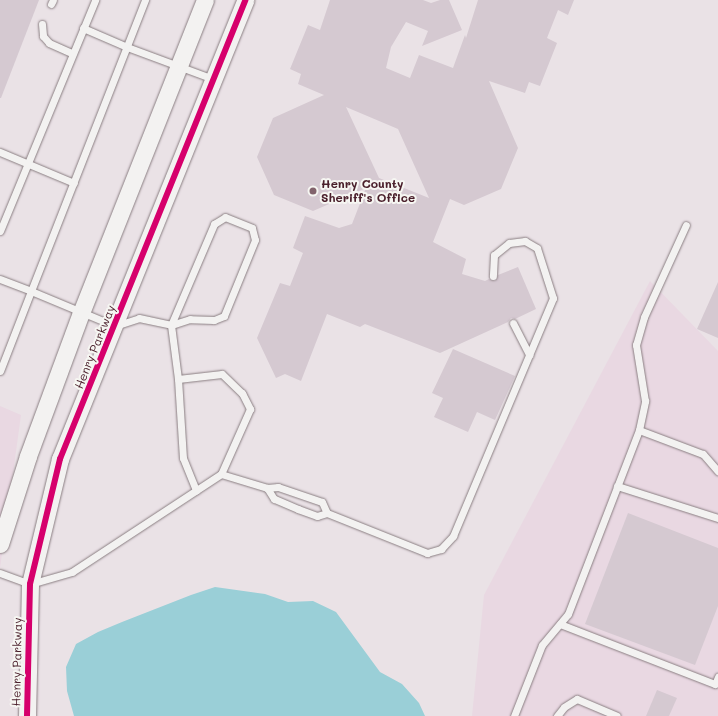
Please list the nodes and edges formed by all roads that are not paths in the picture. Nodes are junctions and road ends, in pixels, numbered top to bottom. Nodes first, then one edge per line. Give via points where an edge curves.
1 (94, 0) edge
2 (145, 0) edge
3 (205, 0) edge
4 (245, 0) edge
5 (42, 24) dead end
6 (83, 28) junction
7 (127, 47) junction
8 (71, 53) junction
9 (179, 65) junction
10 (213, 80) junction
11 (0, 152) edge
12 (28, 163) junction
13 (74, 183) junction
14 (686, 225) dead end
15 (0, 231) edge
16 (493, 276) dead end
17 (0, 279) edge
18 (31, 291) junction
19 (81, 313) junction
20 (513, 323) dead end
21 (171, 325) junction
22 (115, 326) junction
23 (529, 355) junction
24 (0, 371) edge
25 (178, 379) junction
26 (639, 430) junction
27 (718, 471) edge
28 (221, 474) junction
29 (617, 486) junction
30 (267, 488) junction
31 (196, 490) junction
32 (328, 513) junction
33 (718, 518) edge
34 (0, 544) edge
35 (0, 573) edge
36 (30, 584) junction
37 (560, 624) junction
38 (718, 677) edge
39 (27, 716) edge
40 (514, 716) edge
41 (557, 716) edge
42 (616, 716) edge

1 - 6 lane
2 - 7 lane
3 - 9 street, Henry Parkway
4 - 10 street, Henry Parkway
5 - 8 lane via 43,36 49,43
6 - 7 lane
6 - 8 lane
7 - 9 lane
7 - 13 lane
8 - 12 lane
9 - 10 lane
9 - 19 street, Henry Parkway
10 - 22 street, Henry Parkway
11 - 12 lane
12 - 13 lane
12 - 15 lane
13 - 18 lane
14 - 26 lane via 644,317 636,345 645,401
16 - 23 lane via 494,255 508,243 524,241 536,248 552,298
17 - 18 lane
18 - 19 lane
18 - 24 lane
19 - 22 lane, Henry Parkway
19 - 34 street, Henry Parkway via 28,456
20 - 23 lane
21 - 21 lane via 190,319 214,320 224,316 255,240 252,228 225,217 214,224
21 - 22 lane via 140,318
21 - 25 lane
22 - 36 street, Henry Parkway via 60,459
23 - 32 lane via 453,536 441,548 427,553
25 - 28 lane via 222,374 242,393 250,409
25 - 31 lane via 184,458
26 - 27 lane via 703,454
26 - 29 lane
28 - 30 lane
28 - 31 lane
29 - 33 lane
29 - 37 lane via 568,614
30 - 32 lane via 278,487 322,502
30 - 32 lane via 274,499 298,509 317,516
31 - 36 lane via 72,572
35 - 36 lane
36 - 39 street, Henry Parkway
37 - 38 lane via 715,684
37 - 40 lane via 542,646
41 - 42 lane via 564,707 577,699

